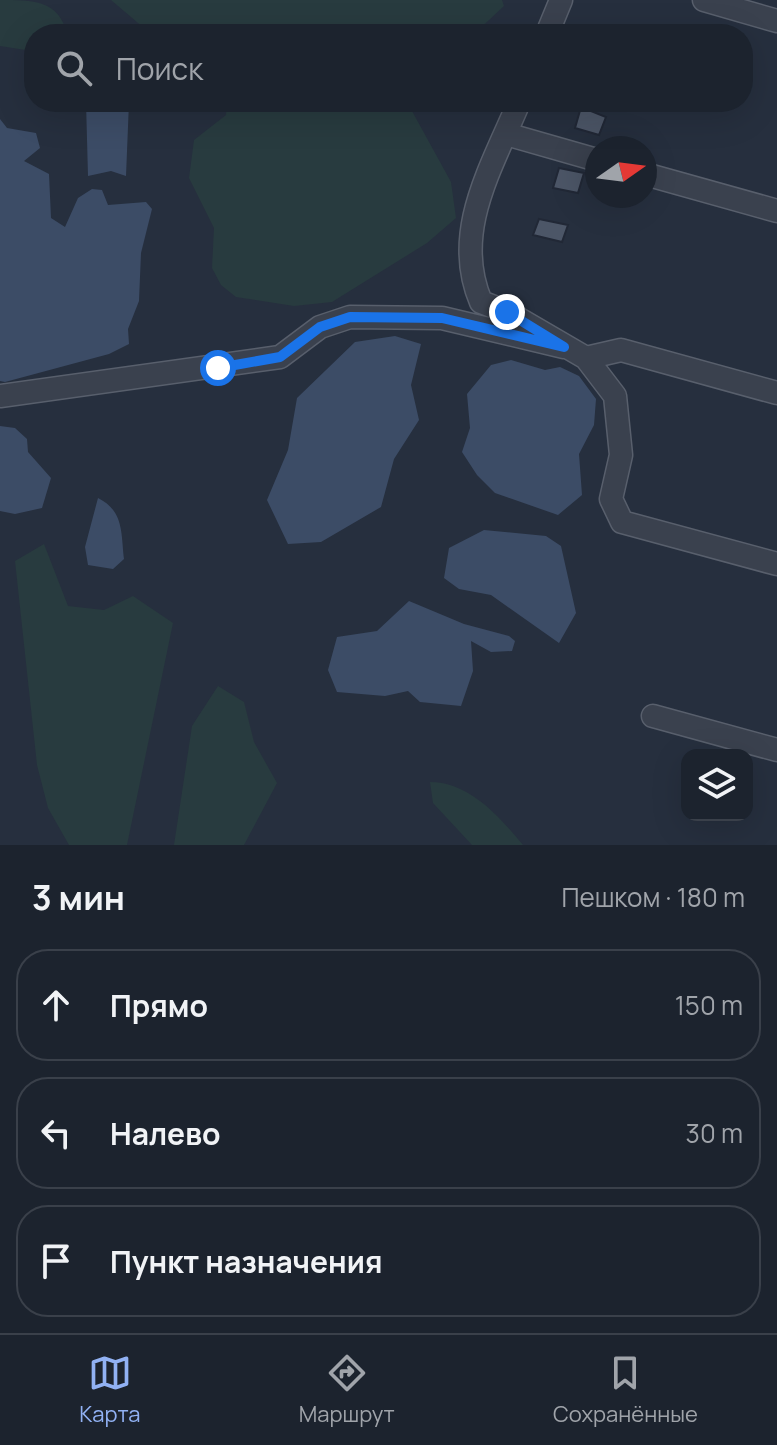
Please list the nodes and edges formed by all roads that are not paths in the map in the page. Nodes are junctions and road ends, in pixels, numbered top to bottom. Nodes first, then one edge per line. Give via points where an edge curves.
1 (561, 0) edge
2 (704, 0) edge
3 (777, 21) edge
4 (551, 24) edge
5 (515, 112) edge
6 (506, 134) junction
7 (585, 157) edge
8 (657, 177) edge
9 (777, 211) edge
10 (564, 347) junction
11 (586, 358) junction
12 (777, 393) edge
13 (0, 396) edge
14 (777, 564) edge
15 (653, 716) dead end
16 (777, 750) edge

1 - 4 street
2 - 3 street
5 - 6 street
6 - 7 street
6 - 10 street via 478,194 469,245 473,283 481,302
8 - 9 street
10 - 11 street
10 - 13 street via 442,318 350,317 320,327 280,357
11 - 12 street via 621,350
11 - 14 street via 615,396 621,455 611,499 622,522
15 - 16 street

